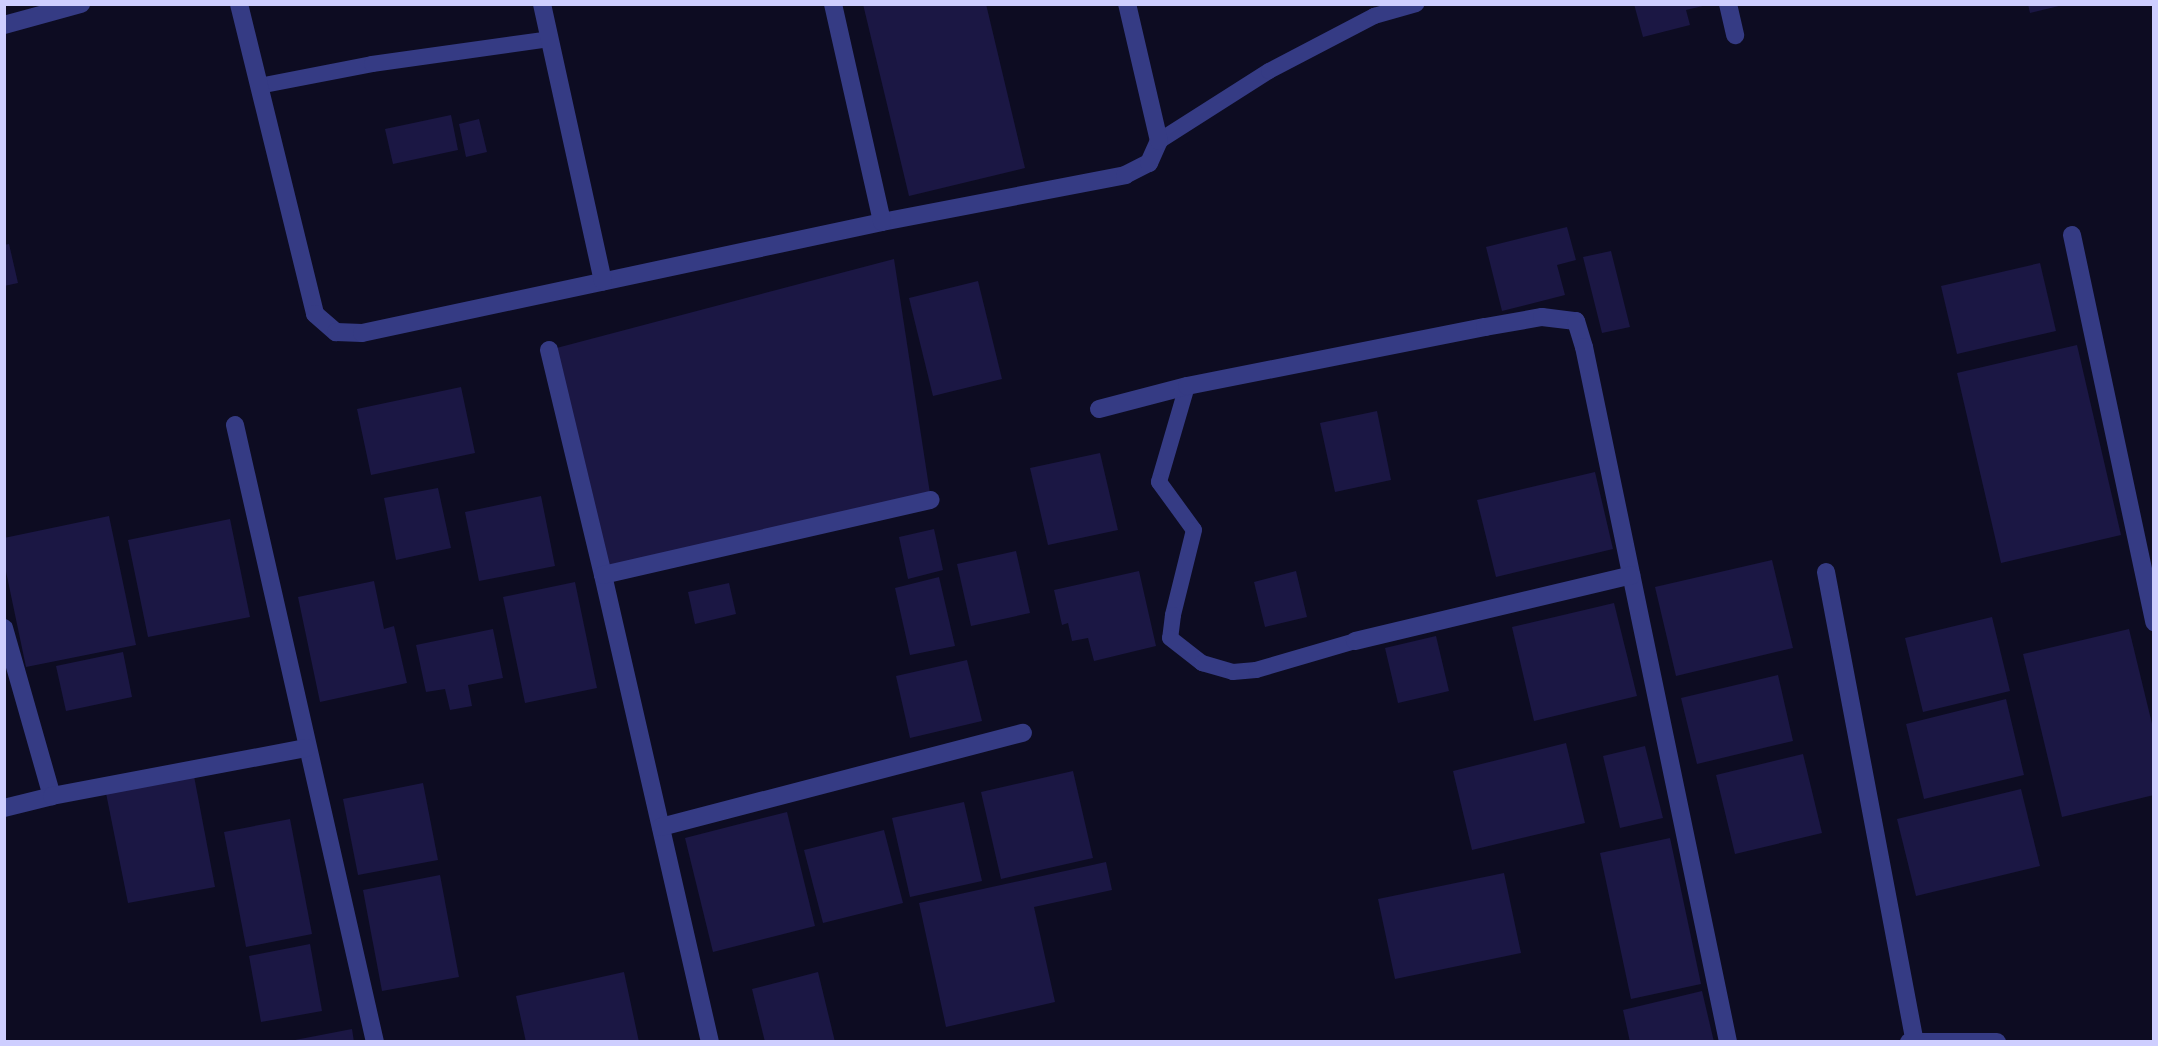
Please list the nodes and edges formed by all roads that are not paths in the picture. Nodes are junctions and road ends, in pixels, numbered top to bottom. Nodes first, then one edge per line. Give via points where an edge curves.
1 (81, 4) edge
2 (239, 4) edge
3 (542, 4) edge
4 (833, 4) edge
5 (1127, 4) edge
6 (1416, 4) edge
7 (1728, 4) edge
8 (4, 26) edge
9 (1735, 35) dead end
10 (549, 39) junction
11 (259, 86) junction
12 (1159, 141) junction
13 (882, 222) junction
14 (2072, 235) dead end
15 (603, 281) junction
16 (549, 350) dead end
17 (1187, 386) junction
18 (1099, 409) dead end
19 (235, 425) dead end
20 (932, 500) dead end
21 (1826, 572) dead end
22 (603, 575) junction
23 (1631, 575) junction
24 (2154, 622) edge
25 (4, 628) edge
26 (1355, 641) joint
27 (1023, 733) dead end
28 (307, 748) junction
29 (52, 796) junction
30 (4, 808) edge
31 (661, 827) junction
32 (375, 1041) edge
33 (710, 1041) edge
34 (1728, 1041) edge
35 (1912, 1041) edge
36 (1997, 1041) edge

1 - 8 street
2 - 11 street
3 - 10 street
4 - 13 street
5 - 12 street
6 - 12 lane via 1374,16 1269,70
7 - 9 street
10 - 11 lane via 372,64
10 - 15 street
11 - 15 street via 315,314 336,332 362,333
12 - 13 street via 1149,163 1125,175
13 - 15 street
14 - 24 street
16 - 22 street
17 - 18 street
17 - 23 street via 1542,317 1576,321
17 - 26 lane via 1159,482 1194,530 1170,638 1202,663 1233,672 1256,670
19 - 28 street
20 - 22 street
21 - 35 street
22 - 31 street
23 - 26 street
23 - 34 street
25 - 29 street
27 - 31 street
28 - 29 street
28 - 32 street
29 - 30 street
31 - 33 street
35 - 36 street

